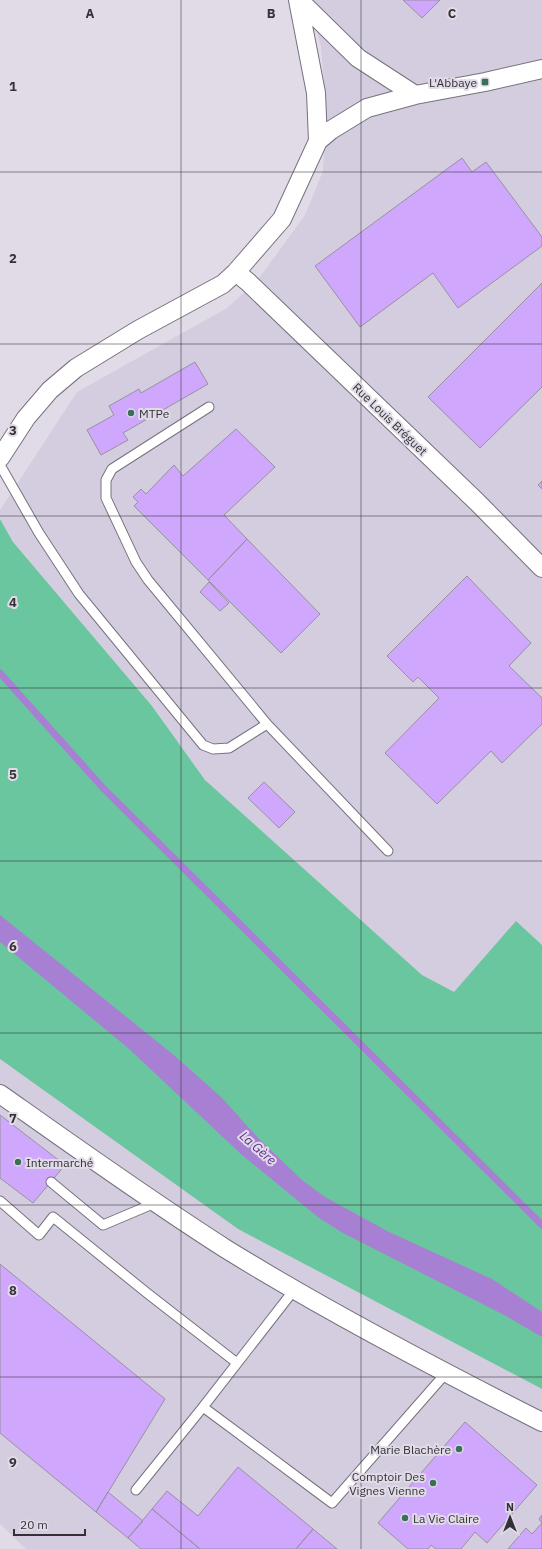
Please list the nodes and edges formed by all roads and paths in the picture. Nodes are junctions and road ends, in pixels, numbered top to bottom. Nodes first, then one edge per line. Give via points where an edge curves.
1 (299, 0) edge
2 (542, 69) edge
3 (415, 95) junction
4 (318, 141) junction
5 (236, 272) junction
6 (209, 407) dead end
7 (0, 458) edge
8 (0, 465) edge
9 (542, 568) edge
10 (267, 724) junction
11 (388, 851) dead end
12 (0, 1094) edge
13 (51, 1182) dead end
14 (0, 1201) edge
15 (155, 1203) junction
16 (294, 1290) junction
17 (237, 1363) junction
18 (446, 1373) junction
19 (203, 1407) junction
20 (542, 1422) edge
21 (136, 1490) dead end

1 - 3 street via 358,58
1 - 4 street via 316,93
2 - 3 street
3 - 4 street via 367,108
4 - 5 street via 282,219
5 - 7 street via 223,284 138,330 76,368 50,390 26,418
5 - 9 street, Rue Louis Bréguet via 477,502
6 - 10 lane via 112,469 106,480 106,498 136,562 148,580
8 - 10 lane via 39,533 79,594 204,745 214,749 228,748
10 - 11 lane
12 - 15 street
13 - 15 lane via 103,1225
14 - 17 lane via 39,1235 52,1217
15 - 16 street
16 - 17 lane
16 - 18 street
17 - 19 lane
18 - 19 lane via 332,1503
18 - 20 street
19 - 21 lane

